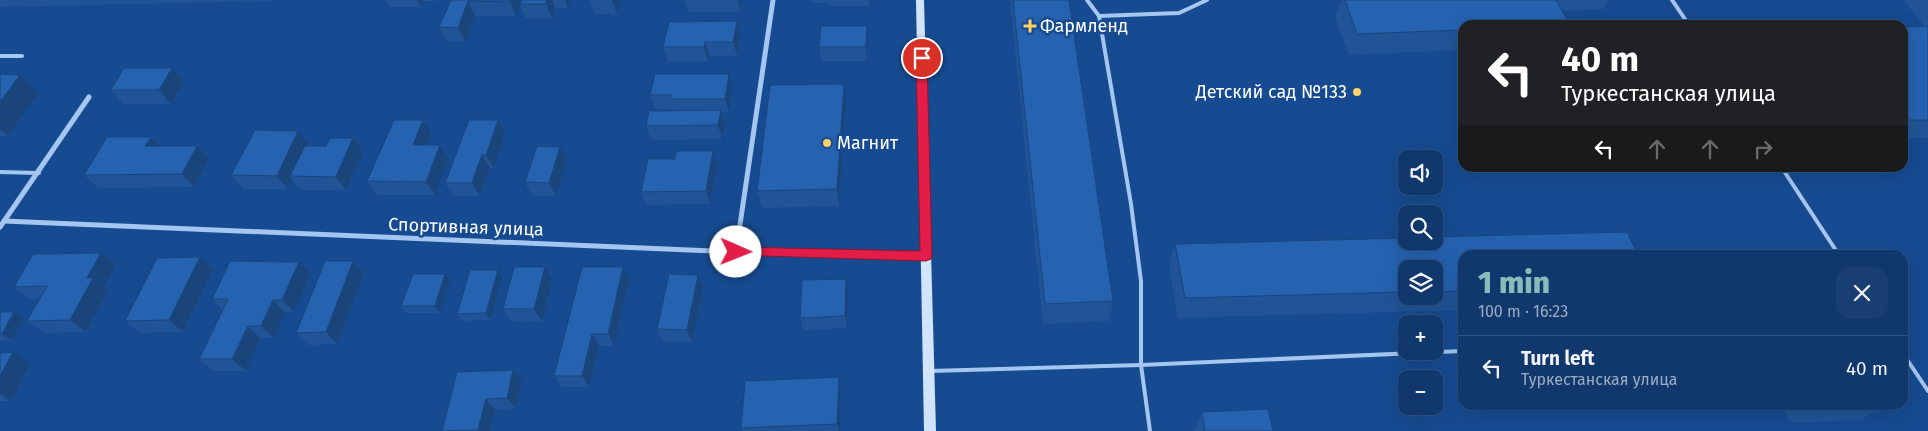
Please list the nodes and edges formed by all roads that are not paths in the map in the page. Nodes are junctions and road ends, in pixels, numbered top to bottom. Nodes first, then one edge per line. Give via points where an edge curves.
1 (773, 0) edge
2 (920, 0) edge
3 (1088, 0) edge
4 (1207, 0) edge
5 (1672, 0) edge
6 (1099, 16) junction
7 (1686, 20) edge
8 (0, 56) edge
9 (22, 56) dead end
10 (88, 97) dead end
11 (0, 172) edge
12 (1785, 172) edge
13 (39, 173) junction
14 (2, 224) edge
15 (1836, 250) edge
16 (736, 252) junction
17 (926, 256) junction
18 (1458, 351) edge
19 (1908, 361) edge
20 (1141, 365) junction
21 (929, 371) junction
22 (1928, 391) edge
23 (930, 431) edge
24 (1150, 431) edge

1 - 16 street
2 - 17 main road
3 - 6 lane
4 - 6 lane via 1179,13
5 - 7 lane
6 - 20 lane via 1141,281
8 - 9 lane
10 - 13 street
11 - 13 lane
12 - 15 lane
13 - 14 street
14 - 16 street, Спортивная улица
16 - 17 street, Спортивная улица
17 - 21 main road
18 - 20 lane
19 - 22 lane
20 - 21 lane
20 - 24 lane
21 - 23 main road

